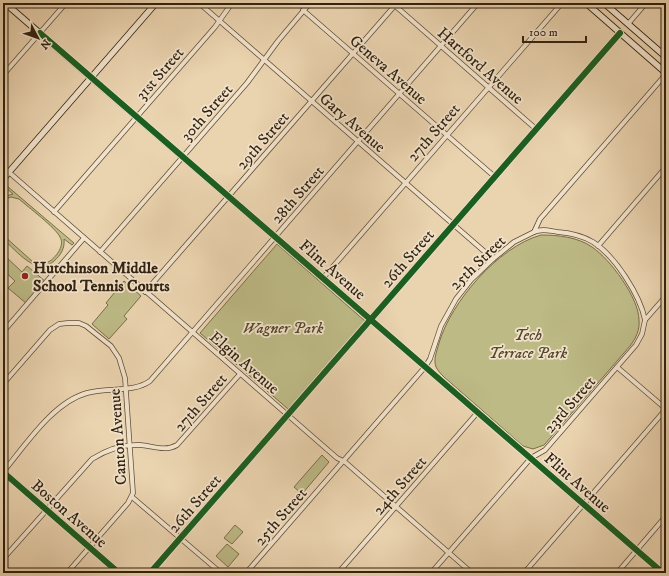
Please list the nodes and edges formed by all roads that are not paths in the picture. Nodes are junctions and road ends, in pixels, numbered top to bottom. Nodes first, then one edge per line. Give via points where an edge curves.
1 (5, 3) edge
2 (66, 3) edge
3 (156, 3) edge
4 (198, 3) edge
5 (232, 3) edge
6 (310, 3) edge
7 (478, 3) edge
8 (562, 3) edge
9 (586, 3) edge
10 (604, 3) edge
11 (646, 3) edge
12 (394, 4) edge
13 (304, 10) junction
14 (219, 21) junction
15 (628, 24) junction
16 (40, 33) junction
17 (620, 33) junction
18 (441, 46) junction
19 (353, 54) junction
20 (666, 57) edge
21 (264, 60) junction
22 (666, 73) edge
23 (3, 75) edge
24 (92, 77) junction
25 (489, 87) junction
26 (399, 94) junction
27 (311, 101) junction
28 (137, 117) junction
29 (536, 129) junction
30 (447, 135) junction
31 (358, 142) junction
32 (183, 156) junction
33 (3, 168) edge
34 (666, 168) edge
35 (9, 172) junction
36 (495, 177) junction
37 (3, 179) edge
38 (405, 183) junction
39 (229, 196) junction
40 (54, 212) junction
41 (453, 225) junction
42 (534, 232) junction
43 (276, 237) junction
44 (84, 238) junction
45 (598, 246) junction
46 (100, 252) junction
47 (493, 259) junction
48 (323, 278) junction
49 (145, 292) junction
50 (666, 296) edge
51 (371, 320) junction
52 (645, 320) junction
53 (3, 332) edge
54 (192, 332) junction
55 (425, 367) junction
56 (617, 367) junction
57 (240, 374) junction
58 (3, 384) edge
59 (126, 388) junction
60 (666, 409) edge
61 (478, 412) junction
62 (287, 416) junction
63 (130, 445) junction
64 (531, 458) junction
65 (343, 462) junction
66 (3, 472) edge
67 (132, 497) junction
68 (584, 504) junction
69 (396, 507) junction
70 (46, 510) junction
71 (666, 516) edge
72 (181, 538) junction
73 (90, 547) junction
74 (637, 550) junction
75 (448, 553) junction
76 (3, 559) edge
77 (67, 573) edge
78 (120, 573) edge
79 (150, 573) edge
80 (221, 573) edge
81 (246, 573) edge
82 (338, 573) edge
83 (431, 573) edge
84 (472, 573) edge
85 (524, 573) edge
86 (617, 573) edge
87 (663, 573) edge

1 - 16 street, Flint Avenue
2 - 16 street
3 - 24 street
4 - 14 street, Gary Avenue
5 - 14 street, 31st Street
6 - 13 street, 30th Street
7 - 18 street, 28th Street
8 - 25 street, 27th Street
9 - 17 street
10 - 15 street
11 - 15 street
12 - 18 street, Hartford Avenue
12 - 19 street, 29th Street
13 - 19 street, Geneva Avenue
13 - 21 street, 30th Street
14 - 21 street, Gary Avenue
14 - 28 street, 31st Street
15 - 20 street
16 - 23 street
16 - 24 street, Flint Avenue
17 - 22 street
17 - 29 street, 26th Street
18 - 25 street, Hartford Avenue
18 - 26 street, 28th Street
19 - 26 street, Geneva Avenue
19 - 27 street, 29th Street
21 - 27 street, Gary Avenue
21 - 32 street, 30th Street
22 - 42 street via 540,219
24 - 28 street, Flint Avenue
24 - 35 street
25 - 29 street, Hartford Avenue
25 - 30 street, 27th Street
26 - 30 street, Geneva Avenue
26 - 31 street, 28th Street
27 - 31 street, Gary Avenue
27 - 39 street, 29th Street
28 - 32 street, Flint Avenue
28 - 40 street, 31st Street
29 - 36 street, 26th Street
30 - 36 street, Geneva Avenue
30 - 38 street, 27th Street
31 - 38 street, Gary Avenue
31 - 43 street, 28th Street
32 - 39 street, Flint Avenue
32 - 46 street, 30th Street
33 - 35 street, Elgin Avenue
34 - 45 street
35 - 37 street
35 - 40 street, Elgin Avenue
36 - 41 street, 26th Street
38 - 41 street, Gary Avenue
38 - 48 street, 27th Street
39 - 43 street, Flint Avenue
39 - 49 street, 29th Street
40 - 44 street, Elgin Avenue
41 - 47 street, Gary Avenue
41 - 51 street, 26th Street
42 - 45 street via 546,230 570,234 585,238
42 - 47 street, 25th Street via 514,242
43 - 48 street, Flint Avenue
43 - 54 street, 28th Street
44 - 46 street, Elgin Avenue
44 - 53 street
45 - 52 street via 625,277 642,308
46 - 49 street, Elgin Avenue
47 - 55 street, 25th Street via 471,280 448,311
48 - 51 street, Flint Avenue
49 - 54 street, Elgin Avenue
50 - 52 street, 23rd Street
51 - 55 street, Flint Avenue
51 - 62 street, 26th Street
52 - 56 street, 23rd Street via 639,341
54 - 57 street, Elgin Avenue
54 - 59 street, 28th Street via 150,381 144,385
55 - 61 street, Flint Avenue
55 - 65 street, 25th Street
56 - 60 street
56 - 64 street, 23rd Street via 545,450
57 - 62 street, Elgin Avenue
57 - 63 street, 27th Street via 177,445 166,449
58 - 59 street, Canton Avenue via 43,338 59,324 73,323 86,326 111,346 124,370
59 - 63 street, Canton Avenue
59 - 66 street via 97,390 68,401 54,413
60 - 68 street
61 - 64 street, Flint Avenue
61 - 69 street, 24th Street
62 - 65 street, Elgin Avenue
62 - 72 street, 26th Street
63 - 67 street, Canton Avenue
63 - 70 street via 110,450 92,459
64 - 68 street, Flint Avenue
64 - 75 street, 23rd Street
65 - 69 street, Elgin Avenue
65 - 81 street, 25th Street
66 - 70 street, Boston Avenue
67 - 72 street, Canton Avenue
67 - 73 street
68 - 74 street, Flint Avenue
68 - 85 street
69 - 75 street, Elgin Avenue
69 - 82 street, 24th Street
70 - 73 street, Boston Avenue
70 - 76 street
71 - 74 street
72 - 79 street, 26th Street
72 - 80 street, Canton Avenue
73 - 77 street
73 - 78 street, Boston Avenue
74 - 86 street
74 - 87 street, Flint Avenue
75 - 83 street, 23rd Street
75 - 84 street, Elgin Avenue

